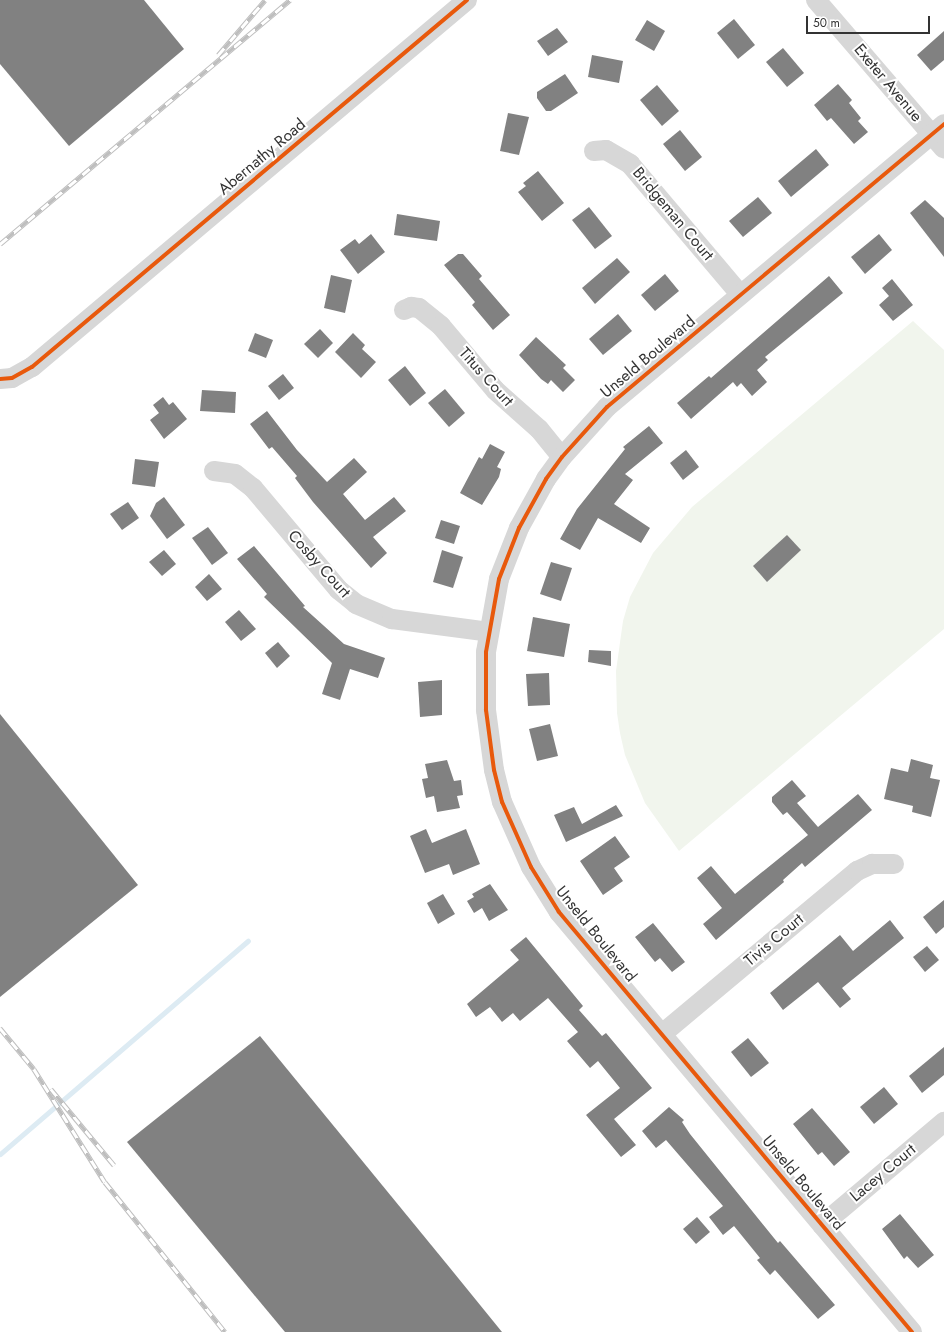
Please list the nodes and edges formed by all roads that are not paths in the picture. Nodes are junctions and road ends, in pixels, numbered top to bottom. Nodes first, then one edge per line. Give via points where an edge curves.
1 (467, 0) edge
2 (816, 0) edge
3 (940, 136) edge
4 (594, 151) dead end
5 (740, 294) junction
6 (404, 310) dead end
7 (0, 379) edge
8 (562, 457) junction
9 (214, 471) dead end
10 (489, 632) junction
11 (894, 864) dead end
12 (662, 1034) junction
13 (944, 1122) edge
14 (822, 1225) junction
15 (912, 1332) edge

1 - 7 street, Abernathy Road via 73,333 22,374
2 - 3 street, Exeter Avenue
3 - 5 street, Unseld Boulevard
4 - 5 street, Bridgeman Court via 606,150 630,164
5 - 8 street, Unseld Boulevard via 607,407
6 - 8 street, Titus Court via 411,307 419,308 441,326 495,390 539,429
8 - 10 street, Unseld Boulevard via 546,479 519,528 499,580
9 - 10 street, Cosby Court via 235,474 253,488 339,590 356,604 392,619
10 - 12 street, Unseld Boulevard via 486,652 488,739 502,802 519,846 559,912
11 - 12 street, Tivis Court via 872,864 857,871
12 - 14 street, Unseld Boulevard
13 - 14 street, Lacey Court
14 - 15 street, Unseld Boulevard

